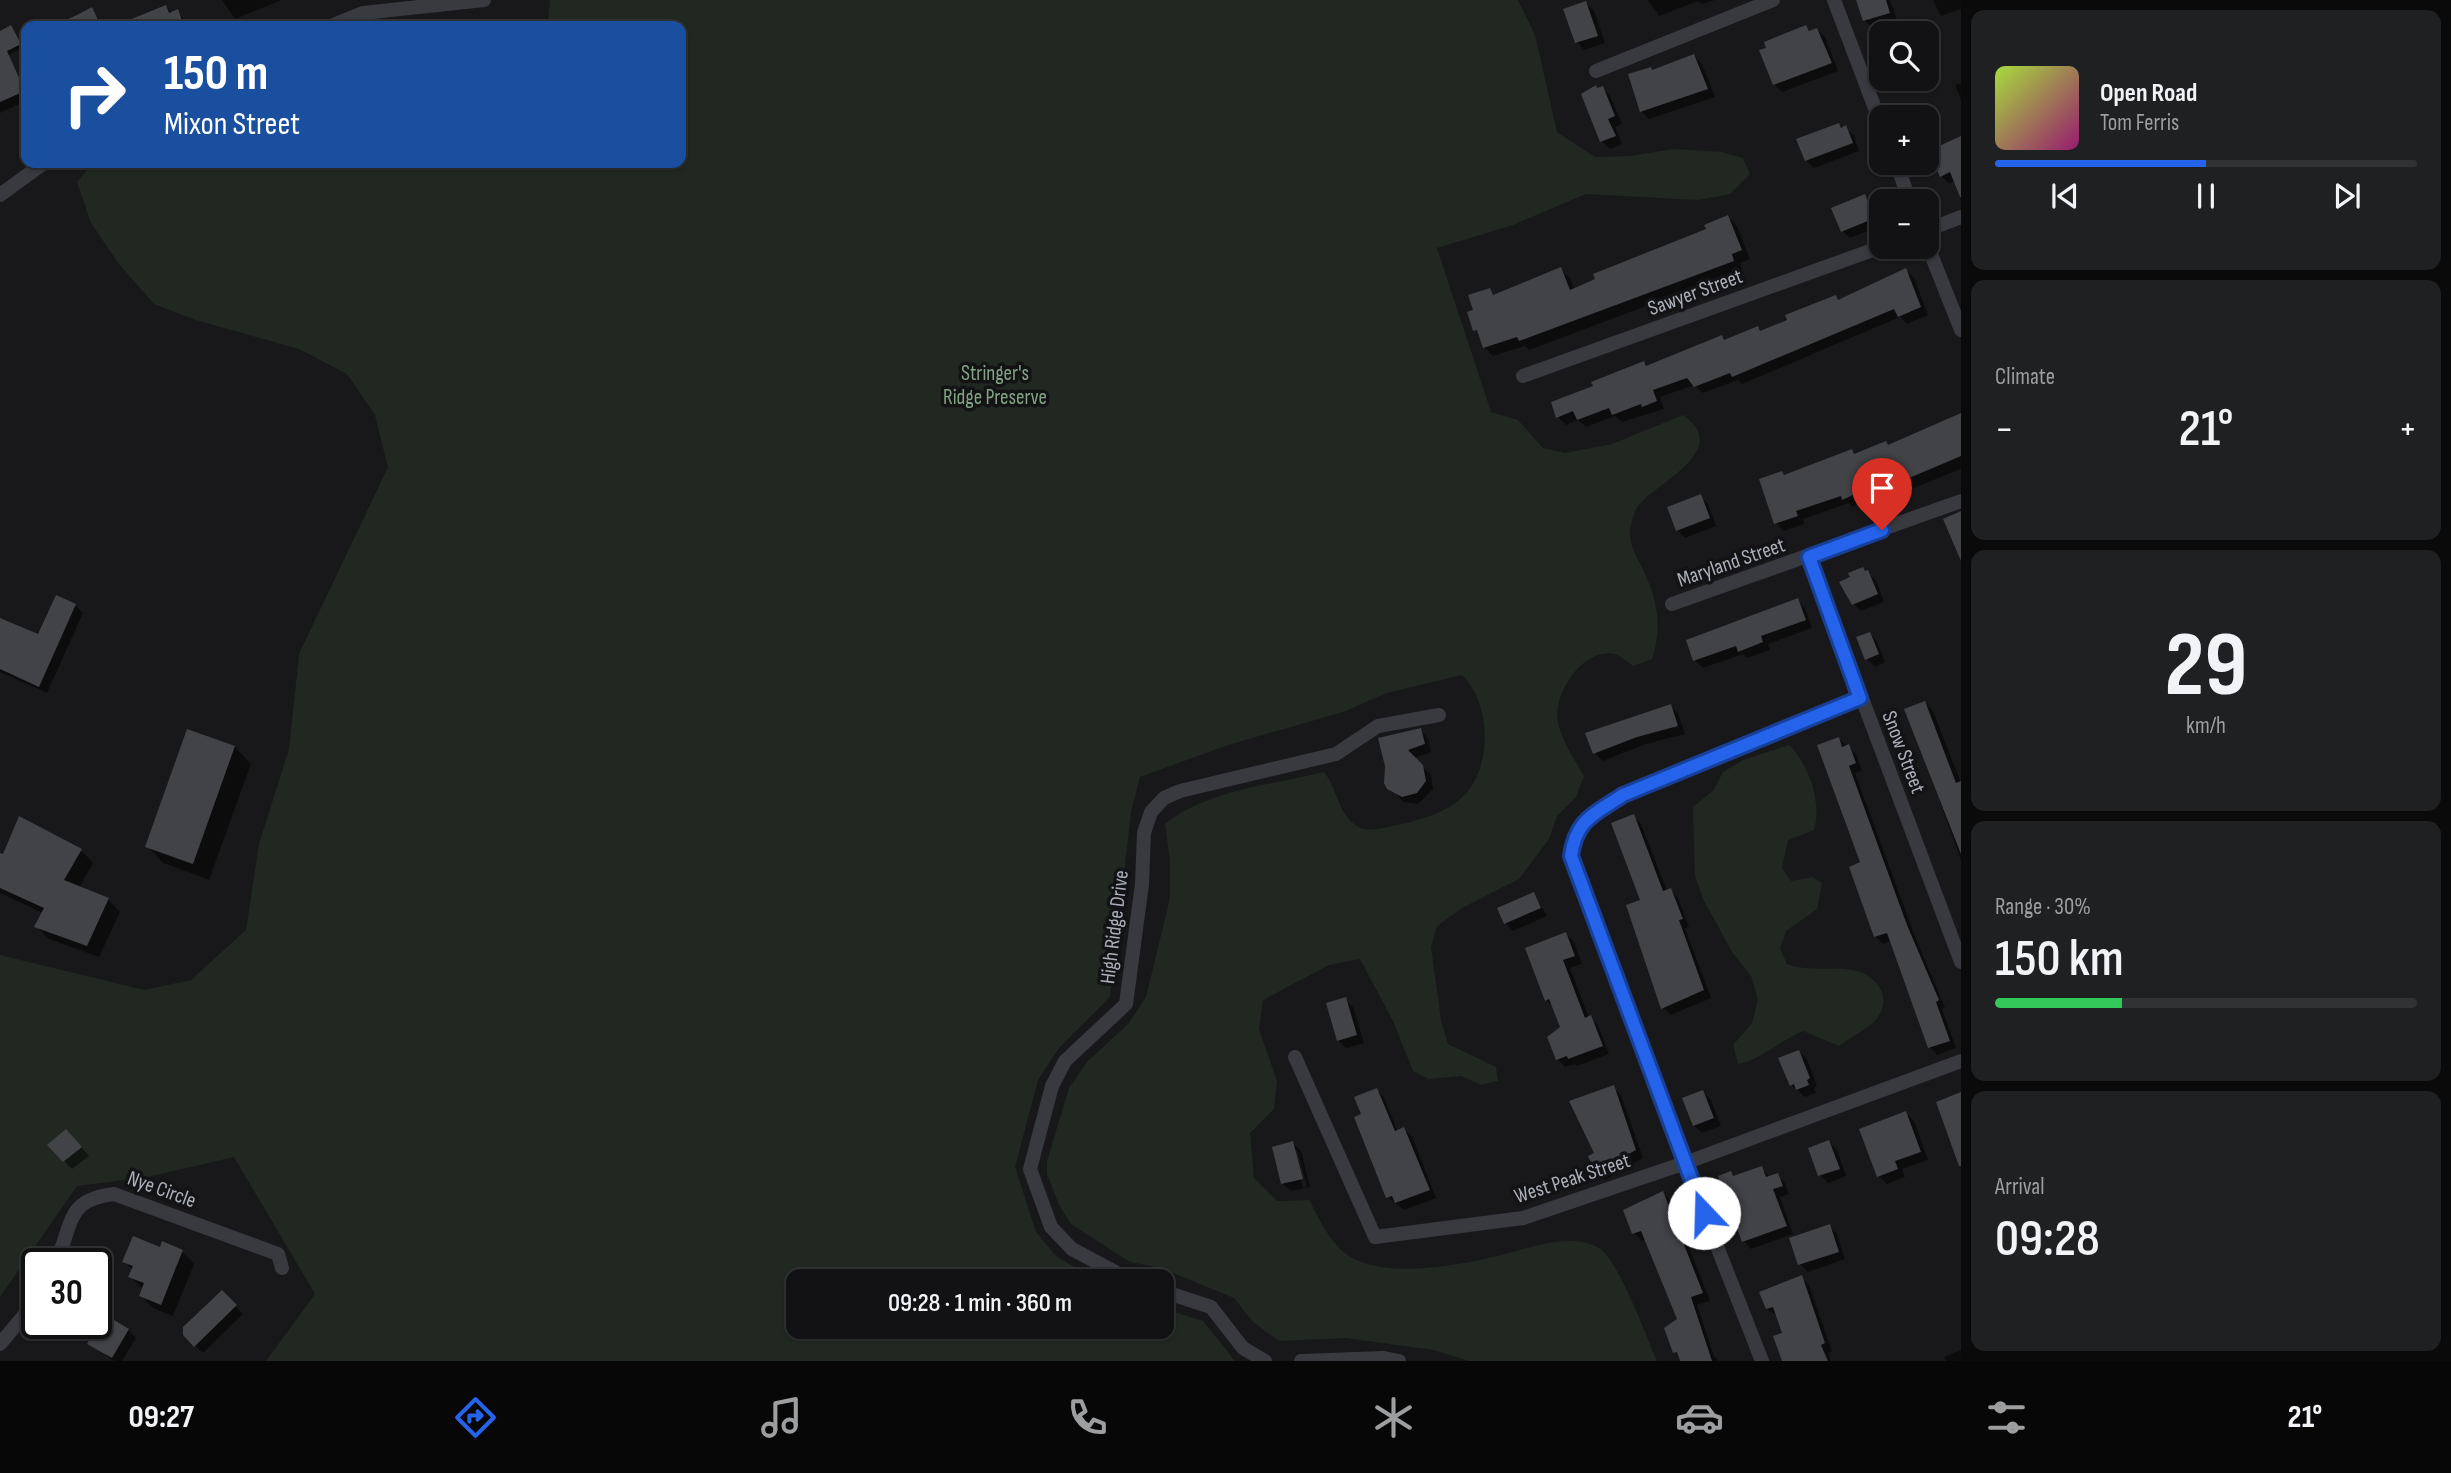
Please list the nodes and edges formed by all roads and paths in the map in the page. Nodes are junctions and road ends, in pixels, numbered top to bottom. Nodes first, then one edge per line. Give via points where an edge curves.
1 (484, 0) edge
2 (1773, 0) edge
3 (1834, 0) edge
4 (343, 21) edge
5 (1596, 71) dead end
6 (1874, 105) edge
7 (37, 168) edge
8 (0, 195) edge
9 (1961, 217) edge
10 (1939, 225) edge
11 (1869, 251) edge
12 (1933, 259) edge
13 (1961, 330) edge
14 (1523, 376) dead end
15 (1961, 501) edge
16 (1809, 557) junction
17 (1672, 604) dead end
18 (1860, 698) junction
19 (1440, 715) dead end
20 (1961, 962) edge
21 (1295, 1057) dead end
22 (1961, 1061) edge
23 (1685, 1163) junction
24 (61, 1248) edge
25 (282, 1268) dead end
26 (1110, 1269) edge
27 (1174, 1295) edge
28 (21, 1319) edge
29 (0, 1344) edge
30 (1265, 1361) edge
31 (1301, 1361) edge
32 (1399, 1361) edge
33 (1762, 1361) edge

1 - 4 street via 363,13
2 - 5 street
3 - 6 street
7 - 8 street
9 - 10 street
11 - 14 street, Sawyer Street
12 - 13 street
15 - 16 street, Maryland Street
16 - 17 street, Maryland Street
16 - 18 street, Snow Street
18 - 20 street, Snow Street
18 - 23 street via 1623,795 1574,834 1571,856
19 - 26 street, High Ridge Drive via 1378,726 1336,754 1180,791 1164,798 1151,812 1144,833 1126,1004 1065,1061 1052,1086 1030,1169 1051,1227 1072,1249
21 - 23 street, West Peak Street via 1375,1237 1523,1218
22 - 23 street, West Peak Street
23 - 33 street
24 - 25 street, Nye Circle via 73,1214 91,1197 114,1194 278,1254
27 - 30 street via 1211,1307 1243,1348
28 - 29 street
31 - 32 street

